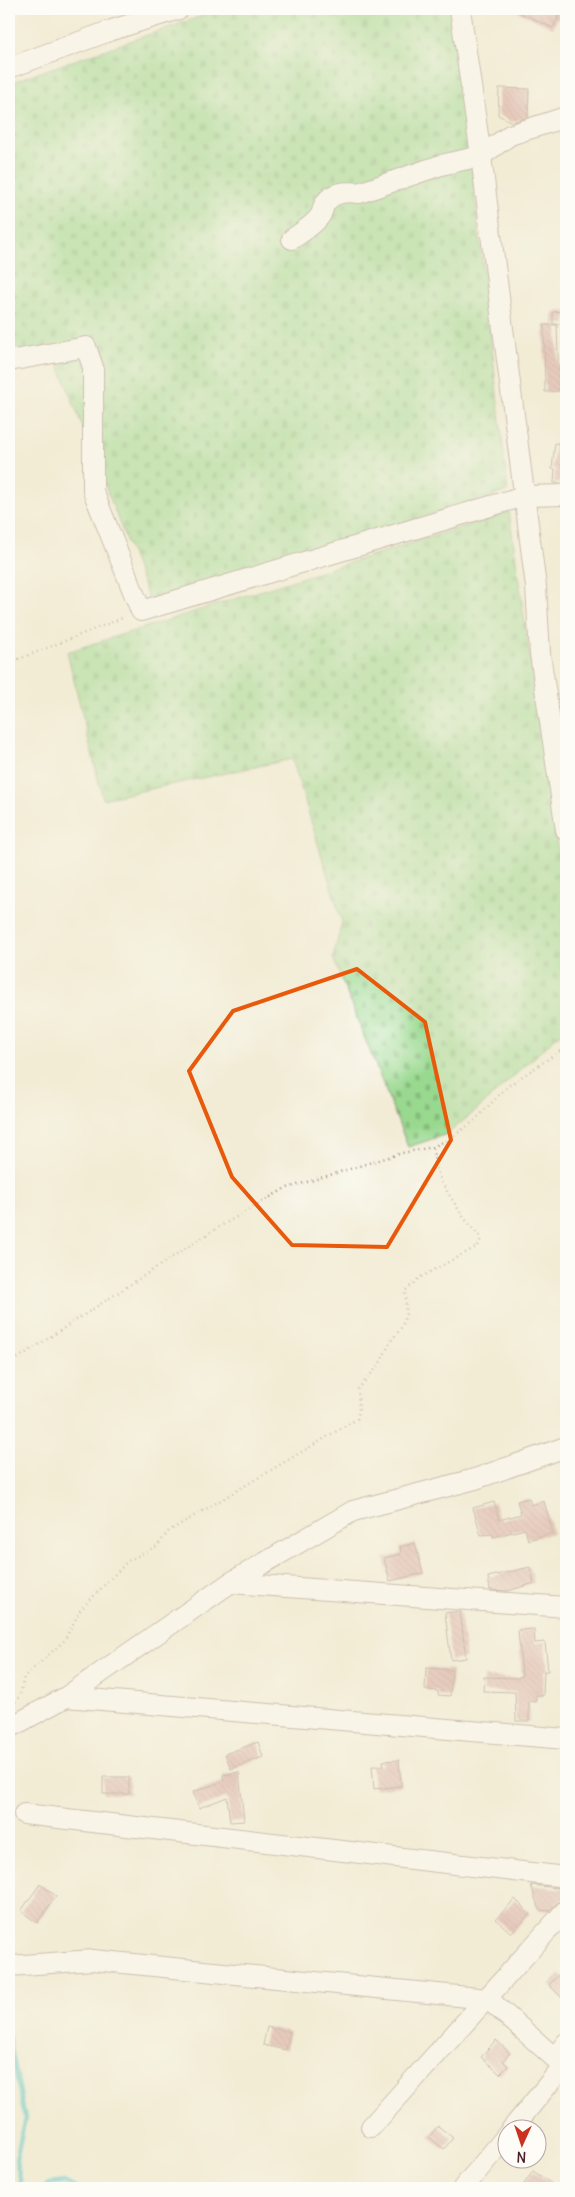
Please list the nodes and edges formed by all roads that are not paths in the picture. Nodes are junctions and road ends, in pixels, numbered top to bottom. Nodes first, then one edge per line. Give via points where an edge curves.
1 (121, 9) edge
2 (180, 9) edge
3 (460, 9) edge
4 (112, 30) junction
5 (9, 68) edge
6 (566, 117) edge
7 (481, 156) junction
8 (292, 239) dead end
9 (9, 361) edge
10 (566, 495) edge
11 (524, 496) junction
12 (566, 826) edge
13 (566, 1447) edge
14 (230, 1584) junction
15 (566, 1607) edge
16 (66, 1697) junction
17 (9, 1728) edge
18 (566, 1739) edge
19 (24, 1814) dead end
20 (566, 1876) edge
21 (566, 1910) edge
22 (9, 1966) edge
23 (488, 1999) junction
24 (563, 2058) edge
25 (518, 2120) edge
26 (371, 2127) dead end
27 (498, 2146) edge
28 (463, 2188) edge

1 - 4 street
2 - 4 street
3 - 7 street
4 - 5 street
6 - 7 street via 510,135
7 - 8 street via 441,165 359,193 332,196 321,216
7 - 11 street
9 - 11 street via 86,347 94,366 93,491 140,611
10 - 11 street
11 - 12 street via 536,587 540,654
13 - 14 street via 475,1478 353,1511
14 - 15 street
14 - 16 street
16 - 17 street
16 - 18 street
19 - 20 street
21 - 23 street
22 - 23 street via 92,1960
23 - 24 street
23 - 26 street
24 - 25 street
27 - 28 street

